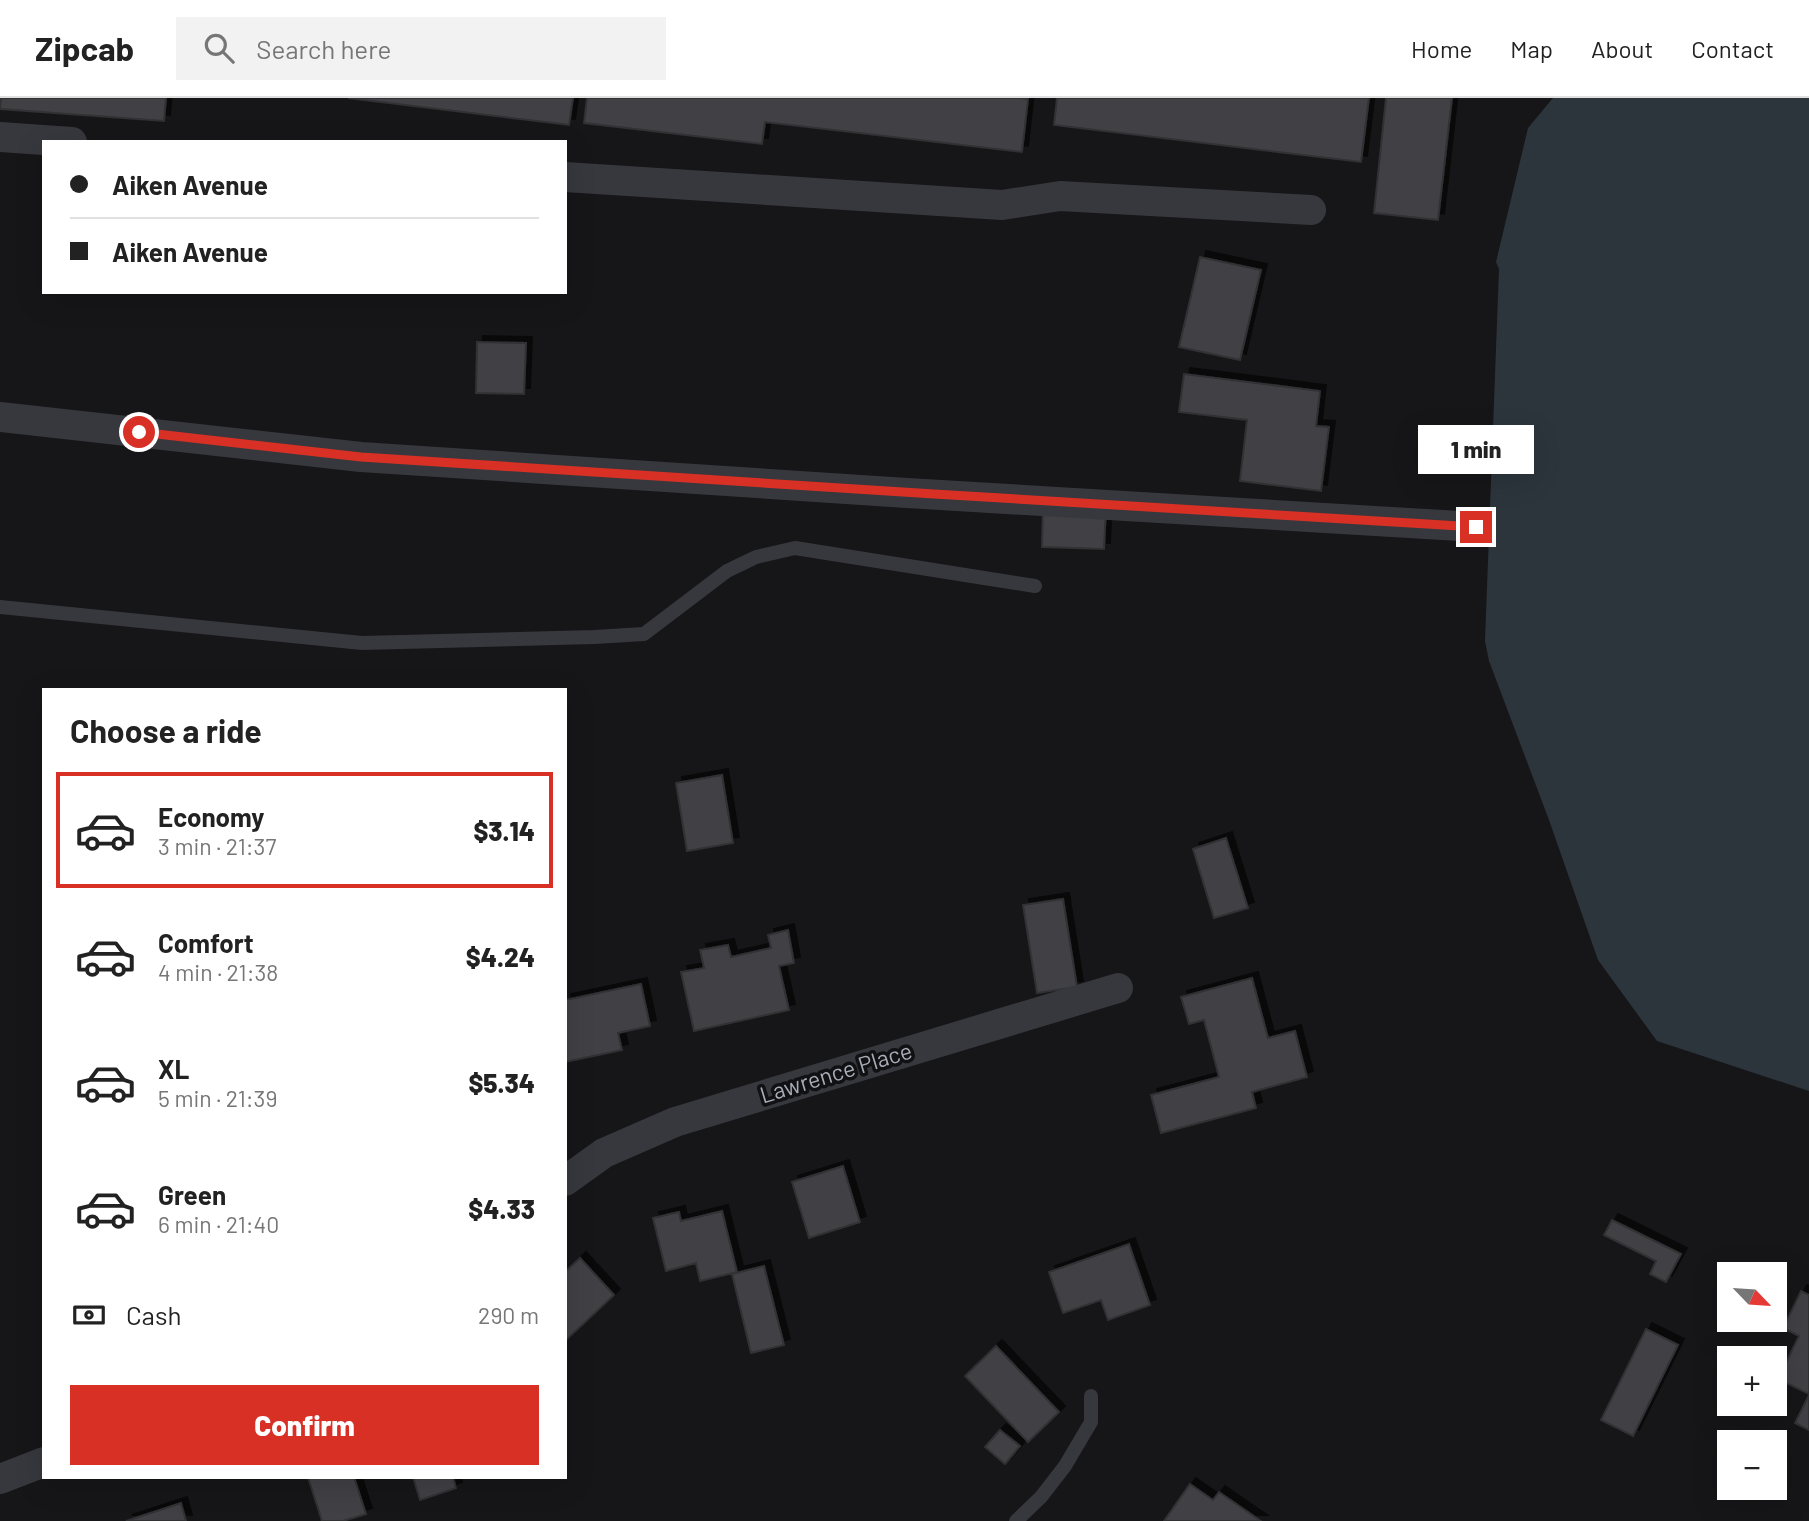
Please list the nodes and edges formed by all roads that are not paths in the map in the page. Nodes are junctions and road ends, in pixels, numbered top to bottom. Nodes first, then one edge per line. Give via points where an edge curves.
1 (0, 137) edge
2 (43, 140) edge
3 (567, 177) edge
4 (1311, 211) dead end
5 (0, 417) edge
6 (1476, 527) dead end
7 (1035, 586) dead end
8 (0, 607) edge
9 (1118, 988) dead end
10 (567, 1180) edge
11 (1091, 1396) dead end
12 (42, 1463) edge
13 (0, 1479) edge
14 (1016, 1521) edge

1 - 2 street
3 - 4 street via 1002,205 1060,196
5 - 6 street via 361,457
7 - 8 lane via 795,548 756,557 727,571 643,634 362,643
9 - 10 street, Lawrence Place via 675,1122 604,1153
11 - 14 lane via 1091,1422 1041,1497
12 - 13 street

